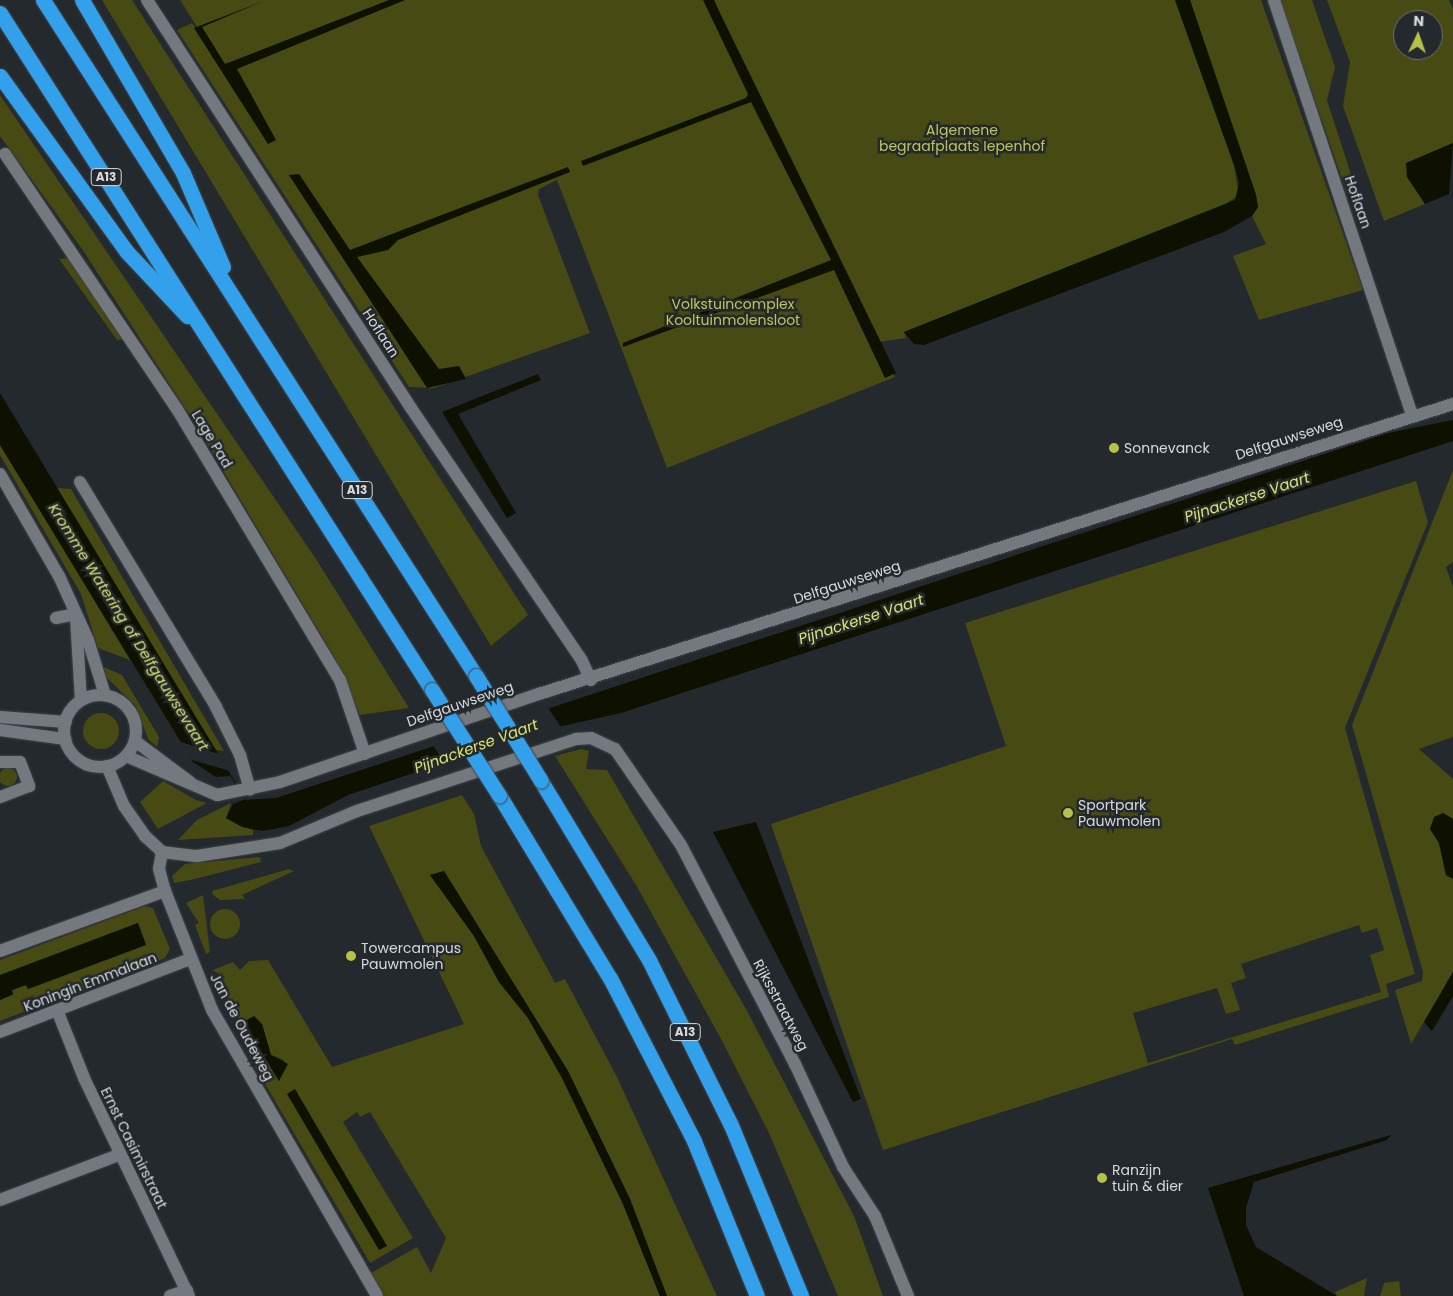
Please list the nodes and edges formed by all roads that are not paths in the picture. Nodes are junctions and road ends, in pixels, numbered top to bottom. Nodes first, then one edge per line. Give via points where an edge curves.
1 (43, 0) edge
2 (82, 0) edge
3 (148, 0) edge
4 (1274, 0) edge
5 (0, 12) edge
6 (0, 76) edge
7 (5, 154) dead end
8 (239, 305) junction
9 (212, 342) junction
10 (1453, 404) edge
11 (1412, 414) junction
12 (0, 474) edge
13 (80, 482) dead end
14 (76, 614) junction
15 (56, 618) dead end
16 (591, 680) junction
17 (105, 695) junction
18 (81, 700) junction
19 (0, 717) edge
20 (66, 722) junction
21 (0, 730) edge
22 (65, 738) junction
23 (135, 741) junction
24 (365, 754) junction
25 (126, 756) junction
26 (0, 762) edge
27 (107, 766) junction
28 (192, 784) junction
29 (245, 791) junction
30 (0, 797) edge
31 (162, 852) junction
32 (165, 891) junction
33 (0, 951) edge
34 (190, 959) junction
35 (57, 1010) junction
36 (0, 1032) edge
37 (121, 1154) junction
38 (0, 1200) edge
39 (188, 1293) edge
40 (170, 1296) edge
41 (377, 1296) edge
42 (757, 1296) edge
43 (801, 1296) edge
44 (908, 1296) edge

1 - 8 highway, A13
2 - 8 highway, A13 via 183,173
3 - 16 street, Hoflaan via 411,408 582,661
4 - 11 street, Hoflaan
5 - 9 highway, A13
6 - 9 highway, A13 via 127,252
7 - 24 street, Lage Pad via 177,409 340,680
8 - 43 highway, A13, bridge via 476,676 653,968 731,1125
9 - 42 highway, A13, bridge via 499,795 610,978 694,1142
10 - 11 street, Delfgauwseweg
11 - 16 street, Delfgauwseweg
12 - 14 street via 59,576
13 - 29 street via 216,707 240,755
14 - 15 street
14 - 17 street
14 - 18 street
16 - 24 street, Delfgauwseweg via 420,733
17 - 18 street
17 - 23 street via 121,702 133,715
18 - 20 street
19 - 20 street
20 - 22 street
21 - 22 street
22 - 27 street via 83,763
23 - 25 street
23 - 28 street, Delfgauwseweg via 168,762
24 - 29 street, Delfgauwseweg
25 - 27 street
25 - 28 street, Delfgauwseweg
26 - 30 street via 20,762 29,786
27 - 31 street via 131,817
28 - 29 street, Delfgauwseweg via 226,794
31 - 32 street, Jan de Oudeweg via 159,869
31 - 44 street, Rijksstraatweg via 197,856 255,850 402,795 576,739 604,742 627,761 681,845 796,1064 843,1168 875,1216
32 - 33 street
32 - 34 street, Jan de Oudeweg
34 - 35 street, Koningin Emmalaan
34 - 41 street, Jan de Oudeweg via 216,1018
35 - 36 street, Koningin Emmalaan
35 - 37 street, Ernst Casimirstraat
37 - 38 street
37 - 39 street, Ernst Casimirstraat
39 - 40 street

